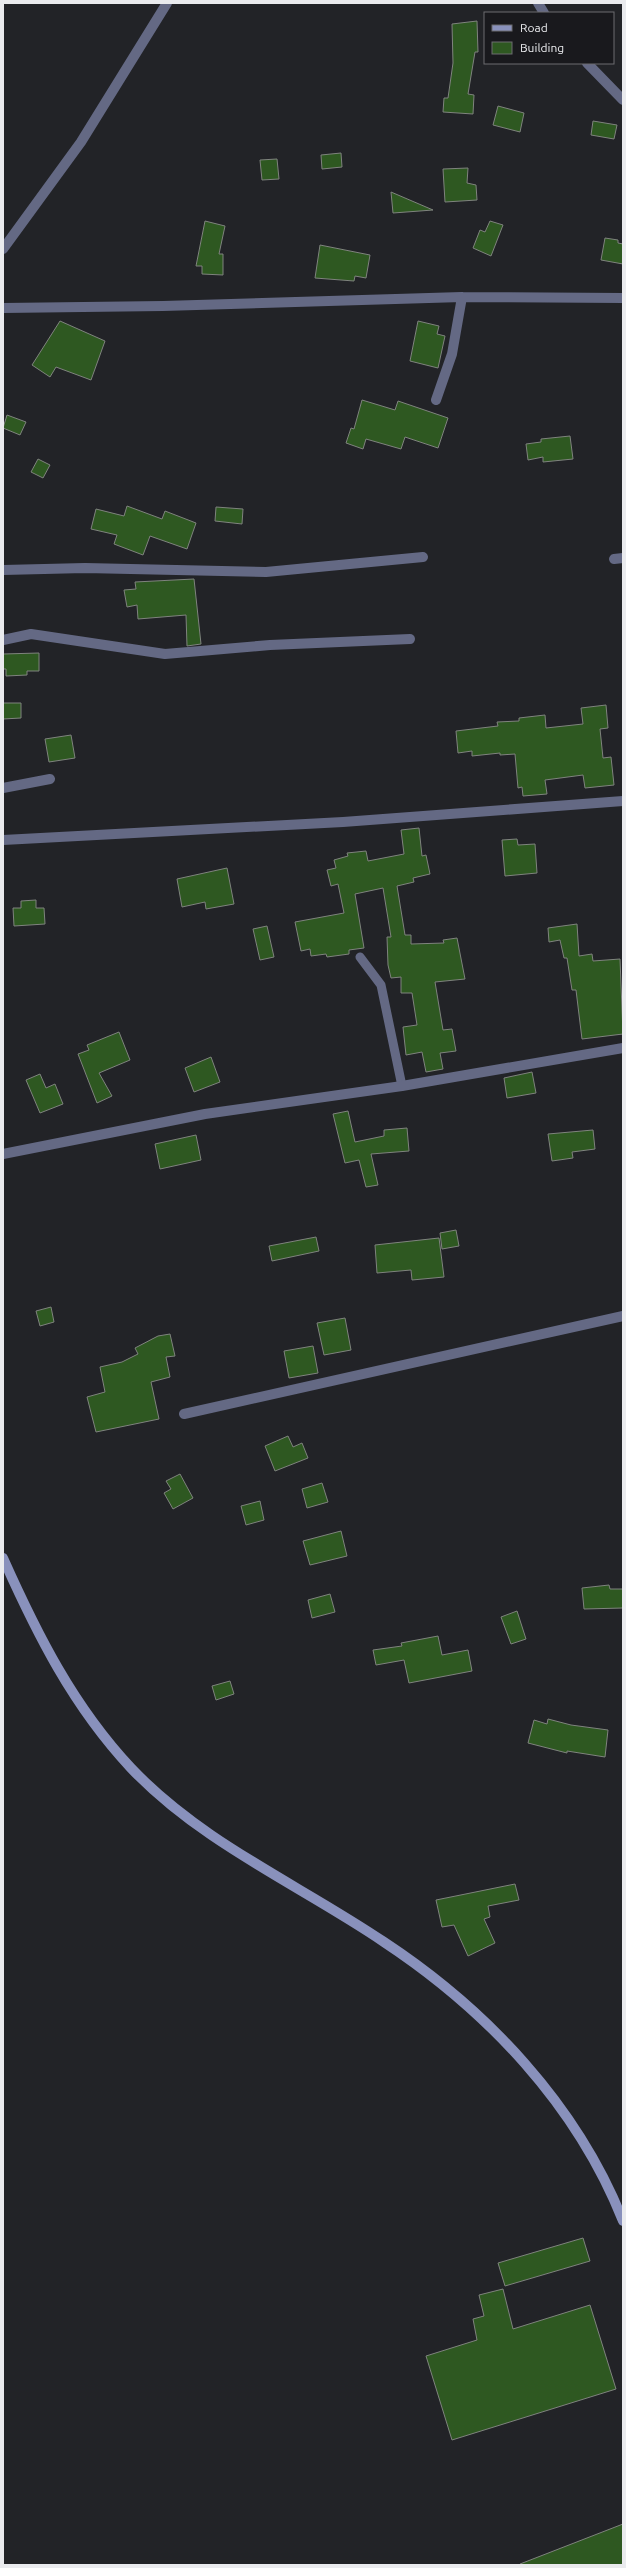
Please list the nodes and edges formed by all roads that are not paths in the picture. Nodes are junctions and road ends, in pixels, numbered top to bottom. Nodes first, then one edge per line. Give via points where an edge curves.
1 (167, 3) edge
2 (538, 3) edge
3 (543, 12) edge
4 (588, 64) edge
5 (623, 100) edge
6 (3, 249) edge
7 (462, 297) junction
8 (623, 298) edge
9 (3, 308) edge
10 (436, 400) dead end
11 (423, 557) dead end
12 (3, 570) edge
13 (410, 639) dead end
14 (3, 640) edge
15 (50, 779) dead end
16 (3, 788) edge
17 (623, 801) edge
18 (3, 840) edge
19 (360, 957) dead end
20 (623, 1048) edge
21 (402, 1086) junction
22 (3, 1154) edge
23 (623, 1316) edge
24 (184, 1414) dead end
25 (3, 1558) edge
26 (623, 2221) edge

1 - 6 street via 81,142
2 - 3 street
4 - 5 street
7 - 8 street
7 - 9 street
7 - 10 street via 452,354
11 - 12 street via 266,572 85,568
13 - 14 street via 270,645 165,654 32,634
15 - 16 street
17 - 18 street via 343,822
19 - 21 lane via 381,985
20 - 21 street
21 - 22 street via 205,1114
23 - 24 street
25 - 26 main road via 37,1633 77,1701 132,1768 195,1824 384,1942 443,1984 479,2014 554,2098 587,2150 615,2200

